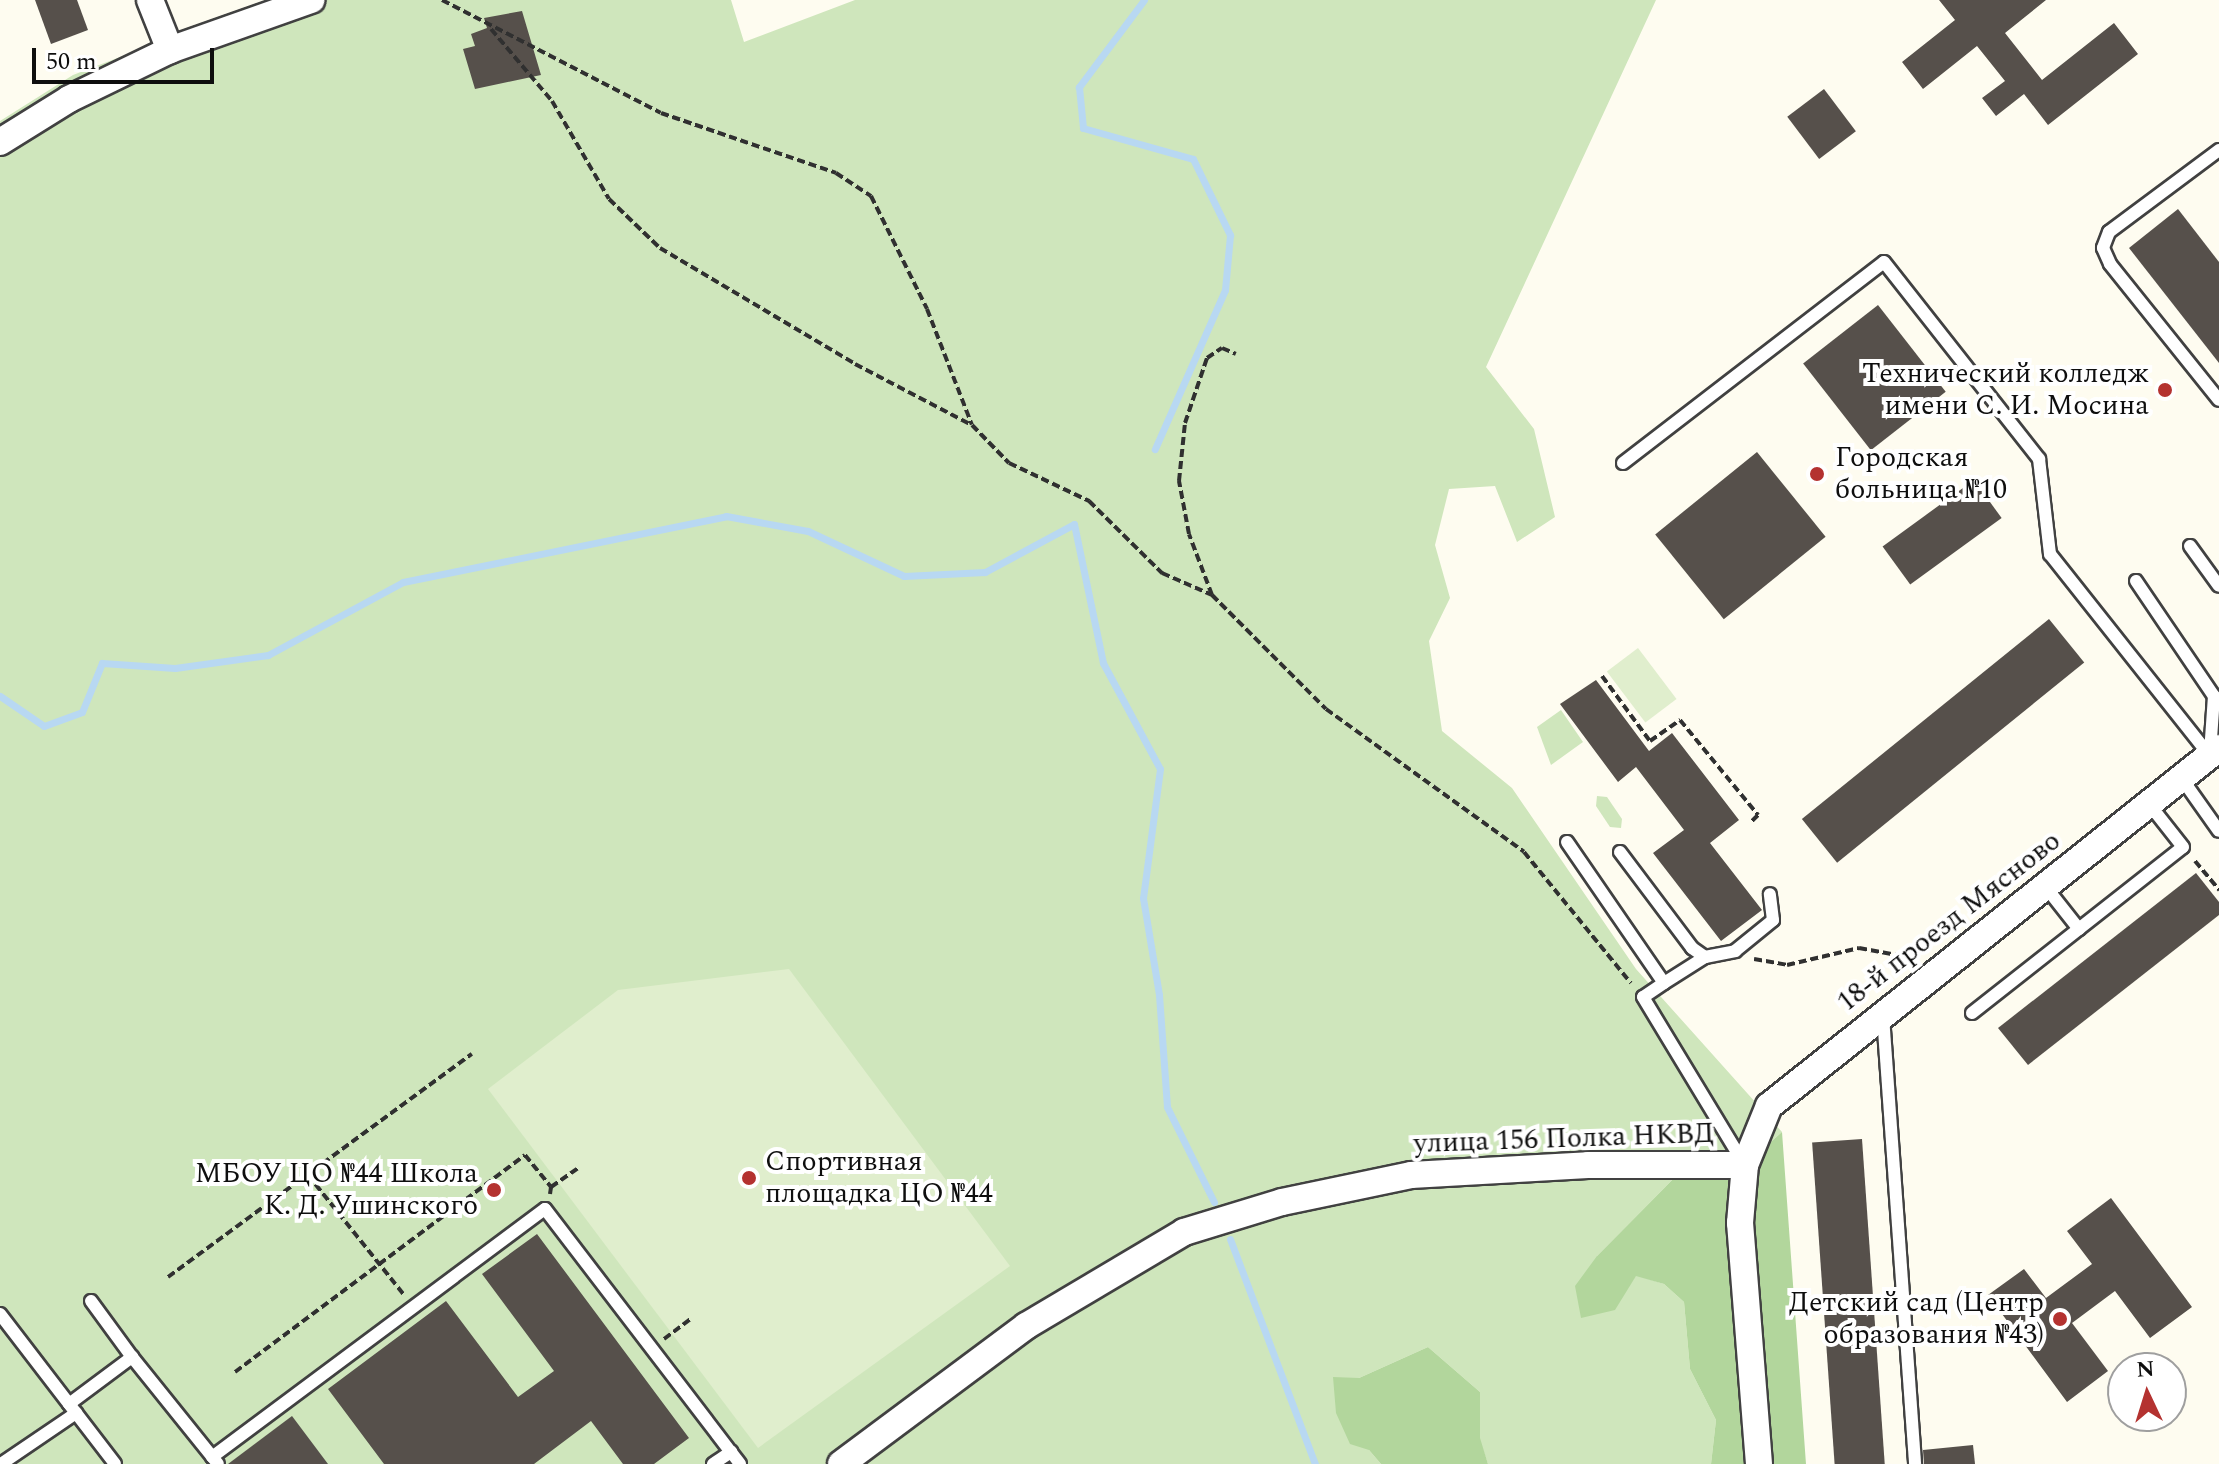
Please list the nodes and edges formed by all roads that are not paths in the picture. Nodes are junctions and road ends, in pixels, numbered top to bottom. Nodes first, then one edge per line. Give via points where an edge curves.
1 (150, 0) edge
2 (311, 0) edge
3 (170, 50) junction
4 (0, 142) edge
5 (2219, 150) edge
6 (2219, 400) edge
7 (1623, 463) dead end
8 (2190, 546) dead end
9 (2136, 581) dead end
10 (2219, 586) edge
11 (2216, 695) edge
12 (2214, 752) edge
13 (2180, 776) junction
14 (2149, 804) junction
15 (2219, 831) edge
16 (1567, 842) dead end
17 (1620, 852) dead end
18 (2045, 886) junction
19 (1770, 894) dead end
20 (2079, 929) junction
21 (1705, 957) junction
22 (1664, 983) junction
23 (1972, 1013) dead end
24 (1883, 1015) junction
25 (1745, 1165) junction
26 (91, 1301) dead end
27 (0, 1314) edge
28 (132, 1357) junction
29 (72, 1409) junction
30 (731, 1452) junction
31 (215, 1460) edge
32 (1, 1464) edge
33 (115, 1464) edge
34 (713, 1464) edge
35 (740, 1464) edge
36 (841, 1464) edge
37 (1759, 1464) edge
38 (1915, 1464) edge

1 - 3 street
2 - 3 street
3 - 4 street via 69,99
5 - 6 lane via 2109,232 2103,248
7 - 12 lane via 1884,262 2039,459 2050,554
8 - 10 lane
9 - 11 lane
11 - 12 lane
12 - 13 street, 18-й проезд Мясново
13 - 14 street, 18-й проезд Мясново
13 - 15 lane
14 - 18 street, 18-й проезд Мясново
14 - 20 lane via 2183,847
16 - 22 lane
17 - 21 lane via 1692,948
18 - 20 lane
18 - 24 street, 18-й проезд Мясново
19 - 21 lane via 1773,920 1721,957
20 - 23 lane
21 - 22 lane
22 - 25 lane via 1643,997
24 - 25 street, 18-й проезд Мясново via 1769,1106
24 - 38 lane
25 - 36 street, улица 156 Полка НКВД via 1588,1165 1411,1175 1282,1202 1184,1232 1026,1326
25 - 37 street, 18-й проезд Мясново via 1740,1223
26 - 28 lane
27 - 29 lane
28 - 29 lane
28 - 31 lane
29 - 32 lane
29 - 33 lane
30 - 31 lane via 546,1209 412,1305
30 - 34 lane
30 - 35 lane

